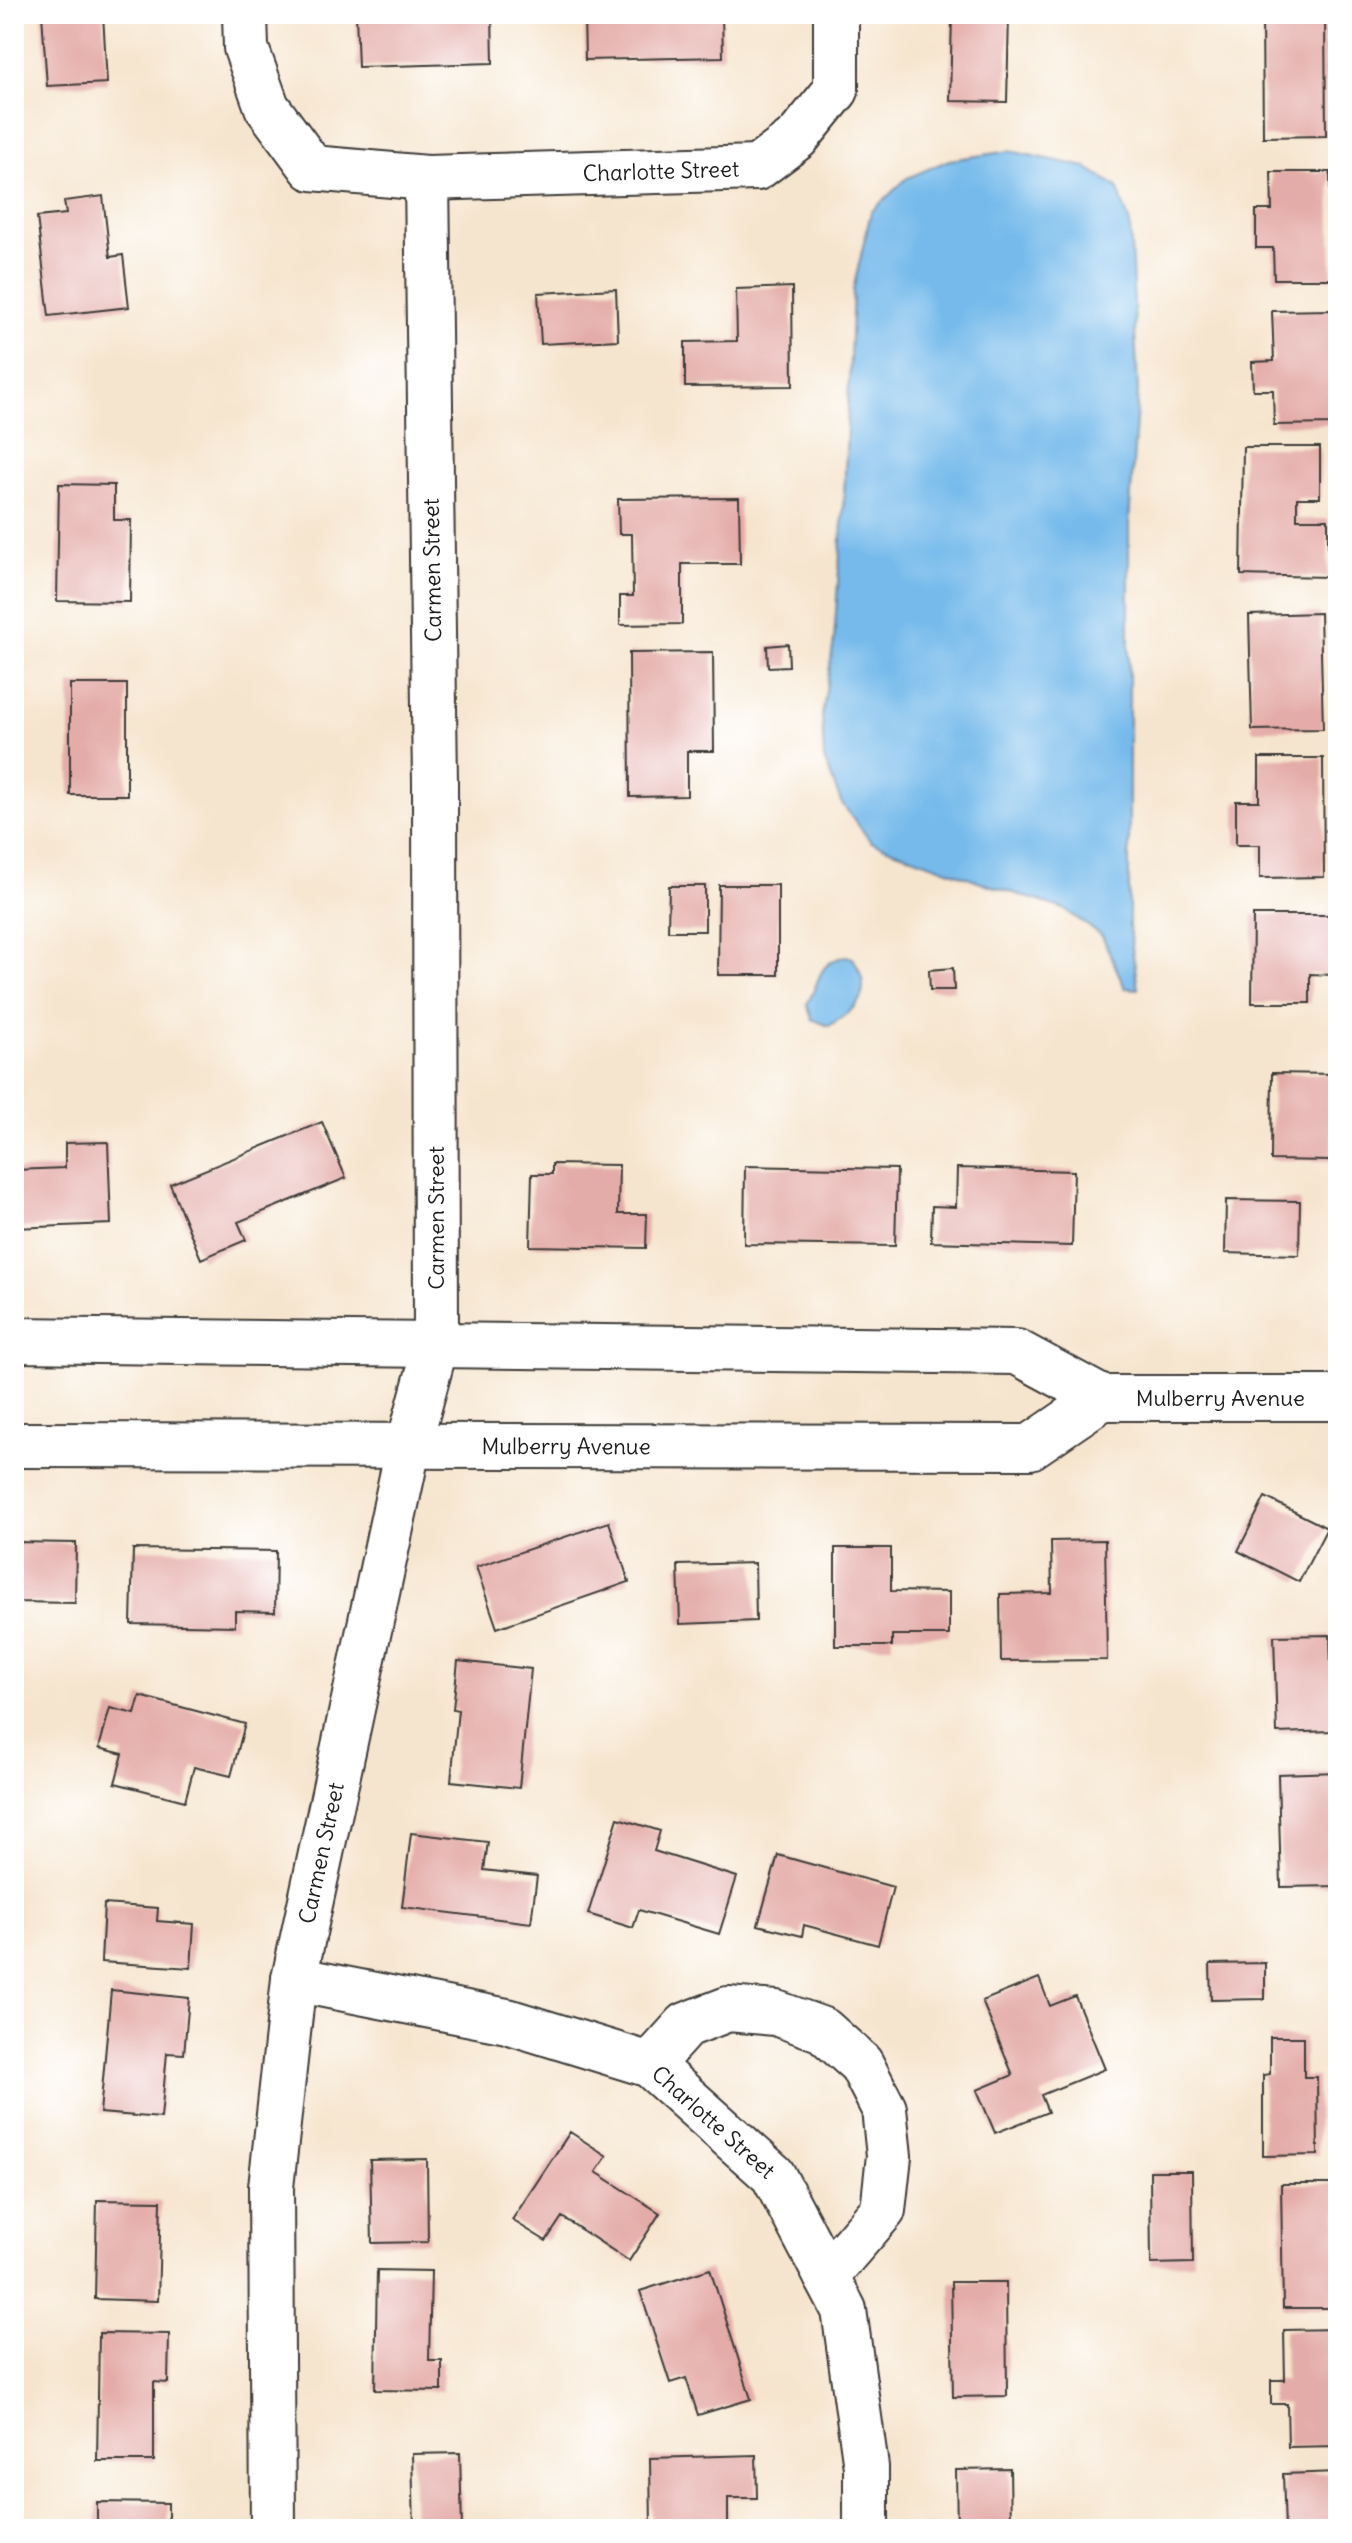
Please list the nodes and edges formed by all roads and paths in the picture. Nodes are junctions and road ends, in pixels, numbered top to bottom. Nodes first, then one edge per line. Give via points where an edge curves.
1 (245, 14) edge
2 (836, 14) edge
3 (427, 178) junction
4 (14, 1340) edge
5 (436, 1345) junction
6 (1102, 1398) junction
7 (1338, 1398) edge
8 (409, 1444) junction
9 (14, 1445) edge
10 (294, 1979) junction
11 (650, 2065) junction
12 (826, 2276) junction
13 (273, 2529) edge
14 (866, 2529) edge

1 - 3 street via 246,48 267,107 312,168
2 - 3 street, Charlotte Street via 836,90 797,138 757,168
3 - 5 street, Carmen Street
4 - 5 street, Mulberry Avenue
5 - 6 street, Mulberry Avenue via 1017,1352
5 - 8 street, Carmen Street
6 - 7 street, Mulberry Avenue
6 - 8 street, Mulberry Avenue via 1030,1447
8 - 9 street, Mulberry Avenue
8 - 10 street, Carmen Street
10 - 11 street, Charlotte Street via 507,2021
10 - 13 street, Carmen Street via 271,2187
11 - 12 street, Charlotte Street via 773,2175
11 - 12 street via 686,2025 728,2009 776,2013 823,2030 861,2064 884,2109 889,2156 883,2210
12 - 14 street, Charlotte Street via 844,2310 866,2467

